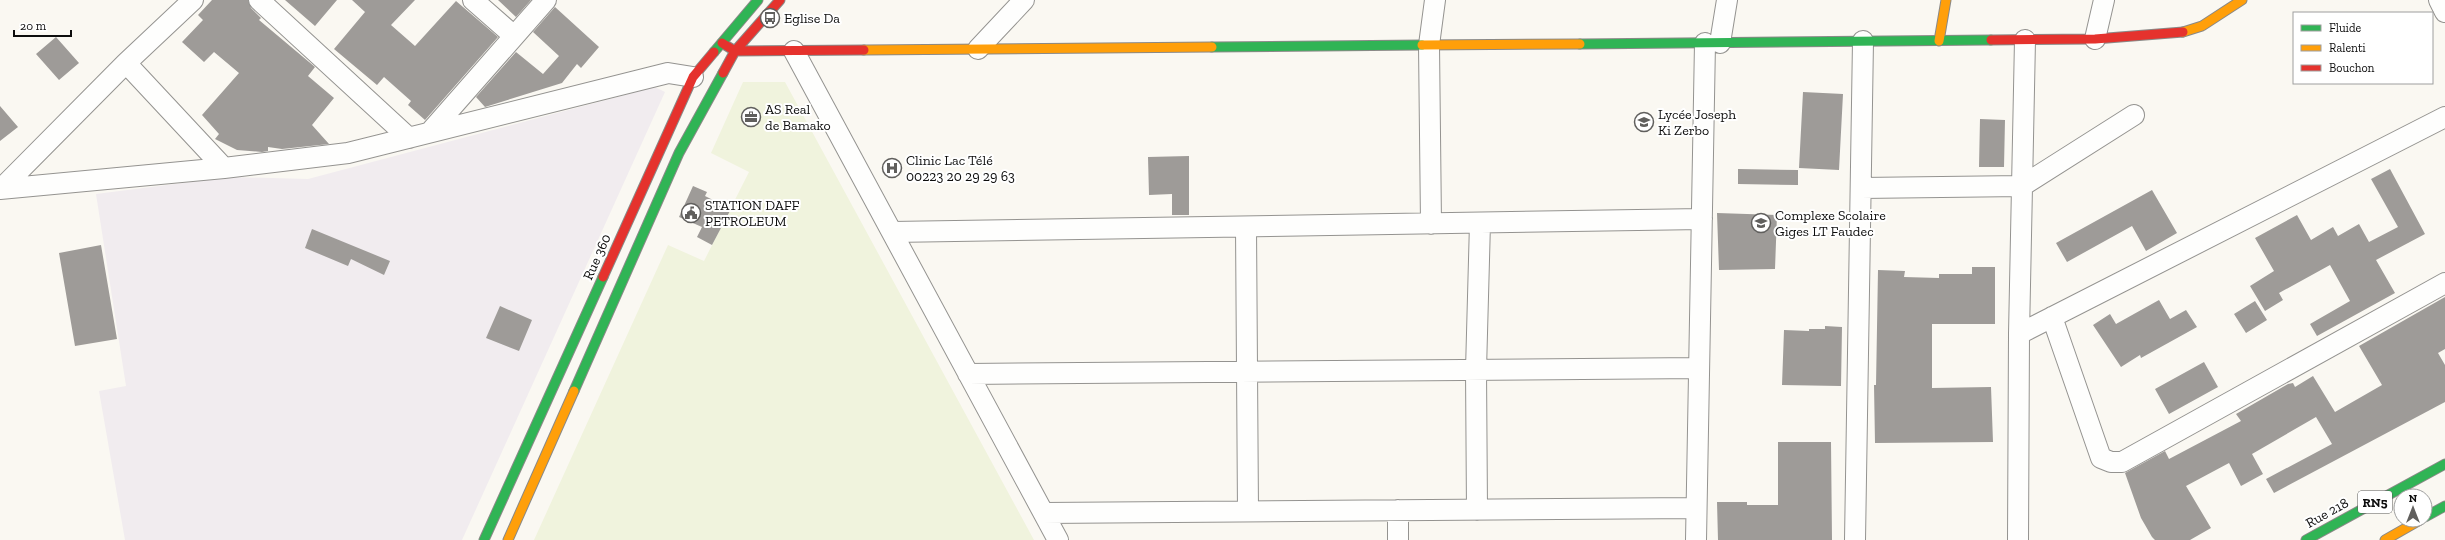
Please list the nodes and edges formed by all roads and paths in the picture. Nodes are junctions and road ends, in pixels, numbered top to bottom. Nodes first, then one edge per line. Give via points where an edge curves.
1 (192, 0) edge
2 (259, 0) edge
3 (473, 0) edge
4 (546, 0) edge
5 (758, 0) edge
6 (780, 0) edge
7 (1024, 0) edge
8 (1435, 0) edge
9 (1727, 0) edge
10 (1946, 0) edge
11 (2104, 0) edge
12 (2242, 0) edge
13 (2439, 0) edge
14 (2445, 12) edge
15 (514, 36) junction
16 (2095, 39) junction
17 (2025, 40) junction
18 (1863, 41) junction
19 (1939, 41) junction
20 (722, 43) junction
21 (1713, 43) junction
22 (1429, 45) junction
23 (978, 49) junction
24 (735, 51) junction
25 (794, 51) junction
26 (126, 63) junction
27 (693, 77) junction
28 (2134, 115) dead end
29 (2445, 117) edge
30 (430, 132) junction
31 (409, 138) junction
32 (224, 168) junction
33 (2022, 186) junction
34 (1860, 188) junction
35 (0, 189) edge
36 (1702, 219) junction
37 (1480, 222) junction
38 (1431, 224) junction
39 (1246, 227) junction
40 (892, 232) junction
41 (2445, 282) edge
42 (2052, 317) junction
43 (2019, 334) junction
44 (1699, 368) junction
45 (1476, 370) junction
46 (1247, 372) junction
47 (968, 374) junction
48 (2445, 464) edge
49 (2445, 506) edge
50 (1696, 508) junction
51 (1398, 510) junction
52 (1477, 510) junction
53 (1248, 512) junction
54 (1044, 513) junction
55 (2433, 513) edge
56 (2406, 528) edge
57 (484, 540) edge
58 (508, 540) edge
59 (1058, 540) edge
60 (1398, 540) edge
61 (1696, 540) edge
62 (1855, 540) edge
63 (2018, 540) edge
64 (2306, 540) edge
65 (2385, 540) edge

1 - 26 street
2 - 31 street
3 - 15 street
4 - 15 street
5 - 20 main road, Rue 360
6 - 24 main road
7 - 23 street
8 - 22 street
9 - 21 street
10 - 19 main road
11 - 16 street
12 - 16 main road via 2202,26 2181,33
13 - 14 street
15 - 30 street
16 - 17 main road
17 - 19 main road
17 - 33 street
18 - 19 main road
18 - 21 main road
18 - 34 street
20 - 24 main road
20 - 27 main road, Rue 360
21 - 22 main road
21 - 36 street
22 - 23 main road
22 - 38 street
23 - 25 main road
24 - 25 main road
24 - 58 main road via 679,153
25 - 40 street
26 - 32 street
26 - 35 street
27 - 30 street via 668,73
27 - 57 main road, Rue 360
28 - 33 street
29 - 42 street
30 - 31 street
31 - 32 street via 348,153
32 - 35 street
33 - 34 street
33 - 43 street
34 - 62 street
36 - 37 street
36 - 44 street
37 - 38 street
37 - 45 street
38 - 39 street
39 - 40 street
39 - 46 street
40 - 47 street
41 - 42 street via 2122,462 2100,458
42 - 43 street
43 - 63 street
44 - 45 street
44 - 50 street
45 - 46 street
45 - 52 street
46 - 47 street
46 - 53 street
47 - 54 street
48 - 64 main road, Rue 218 / RN5
49 - 55 main road
50 - 52 street
50 - 61 street
51 - 52 street
51 - 53 street
51 - 60 street
53 - 54 street
54 - 59 street
56 - 65 main road, RN5

